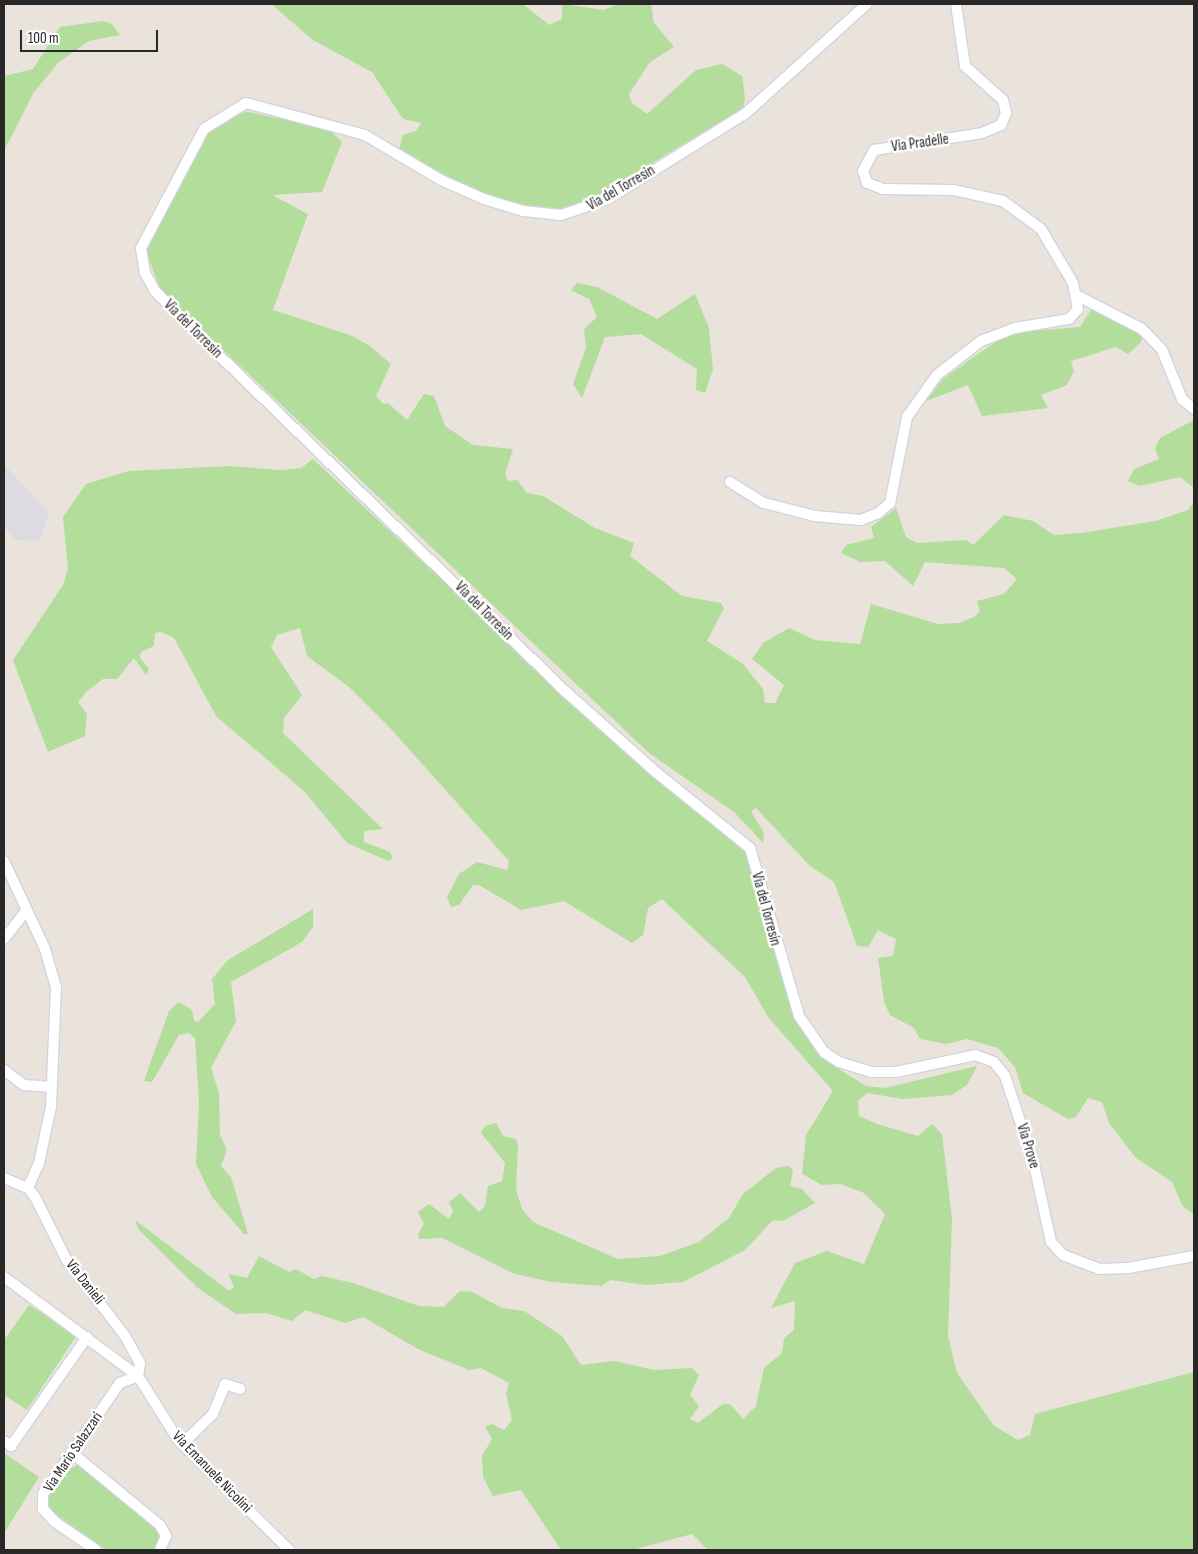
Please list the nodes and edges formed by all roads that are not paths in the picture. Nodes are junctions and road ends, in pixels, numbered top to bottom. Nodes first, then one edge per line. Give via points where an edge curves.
1 (867, 4) edge
2 (956, 4) edge
3 (1078, 296) junction
4 (1194, 409) edge
5 (730, 482) dead end
6 (4, 861) edge
7 (25, 912) junction
8 (4, 939) edge
9 (839, 1062) joint
10 (4, 1070) edge
11 (50, 1087) junction
12 (4, 1178) edge
13 (28, 1188) junction
14 (1194, 1256) edge
15 (4, 1277) edge
16 (86, 1337) junction
17 (138, 1376) junction
18 (240, 1389) dead end
19 (4, 1441) edge
20 (182, 1444) junction
21 (71, 1452) junction
22 (96, 1550) edge
23 (160, 1550) edge
24 (289, 1550) edge

1 - 9 street, Via del Torresin via 746,113 592,208 553,215 507,207 441,180 365,135 246,103 204,128 141,248 155,291 194,331 565,691 656,774 750,848 799,1016 824,1052
2 - 3 street, Via Pradelle via 964,66 1003,100 1006,113 1001,125 982,133 874,150 863,171 867,182 883,189 954,190 1003,201 1041,229
3 - 4 street via 1142,329 1162,350 1182,399
3 - 5 street via 1078,309 1069,319 999,333 937,375 907,417 890,503 878,514 861,520 815,516 764,503
6 - 7 street
7 - 8 street
7 - 11 street via 45,949 56,987
9 - 14 street, Via Prove via 871,1072 896,1072 975,1055 994,1062 1006,1076 1030,1151 1051,1242 1063,1255 1098,1269 1128,1268
10 - 11 street via 24,1084
11 - 13 street via 46,1134
12 - 13 street
13 - 17 street, Via Danieli via 66,1259 125,1336 140,1363
15 - 16 street, Via Emanuele Nicolini
16 - 17 street, Via Emanuele Nicolini
16 - 19 street via 11,1446
17 - 20 street, Via Emanuele Nicolini
17 - 21 street, Via Mario Salazzari via 120,1383
18 - 20 street via 225,1384 212,1414
20 - 24 street, Via Emanuele Nicolini
21 - 22 street, Via Mario Salazzari via 42,1494 43,1509
21 - 23 street via 160,1525 166,1536

